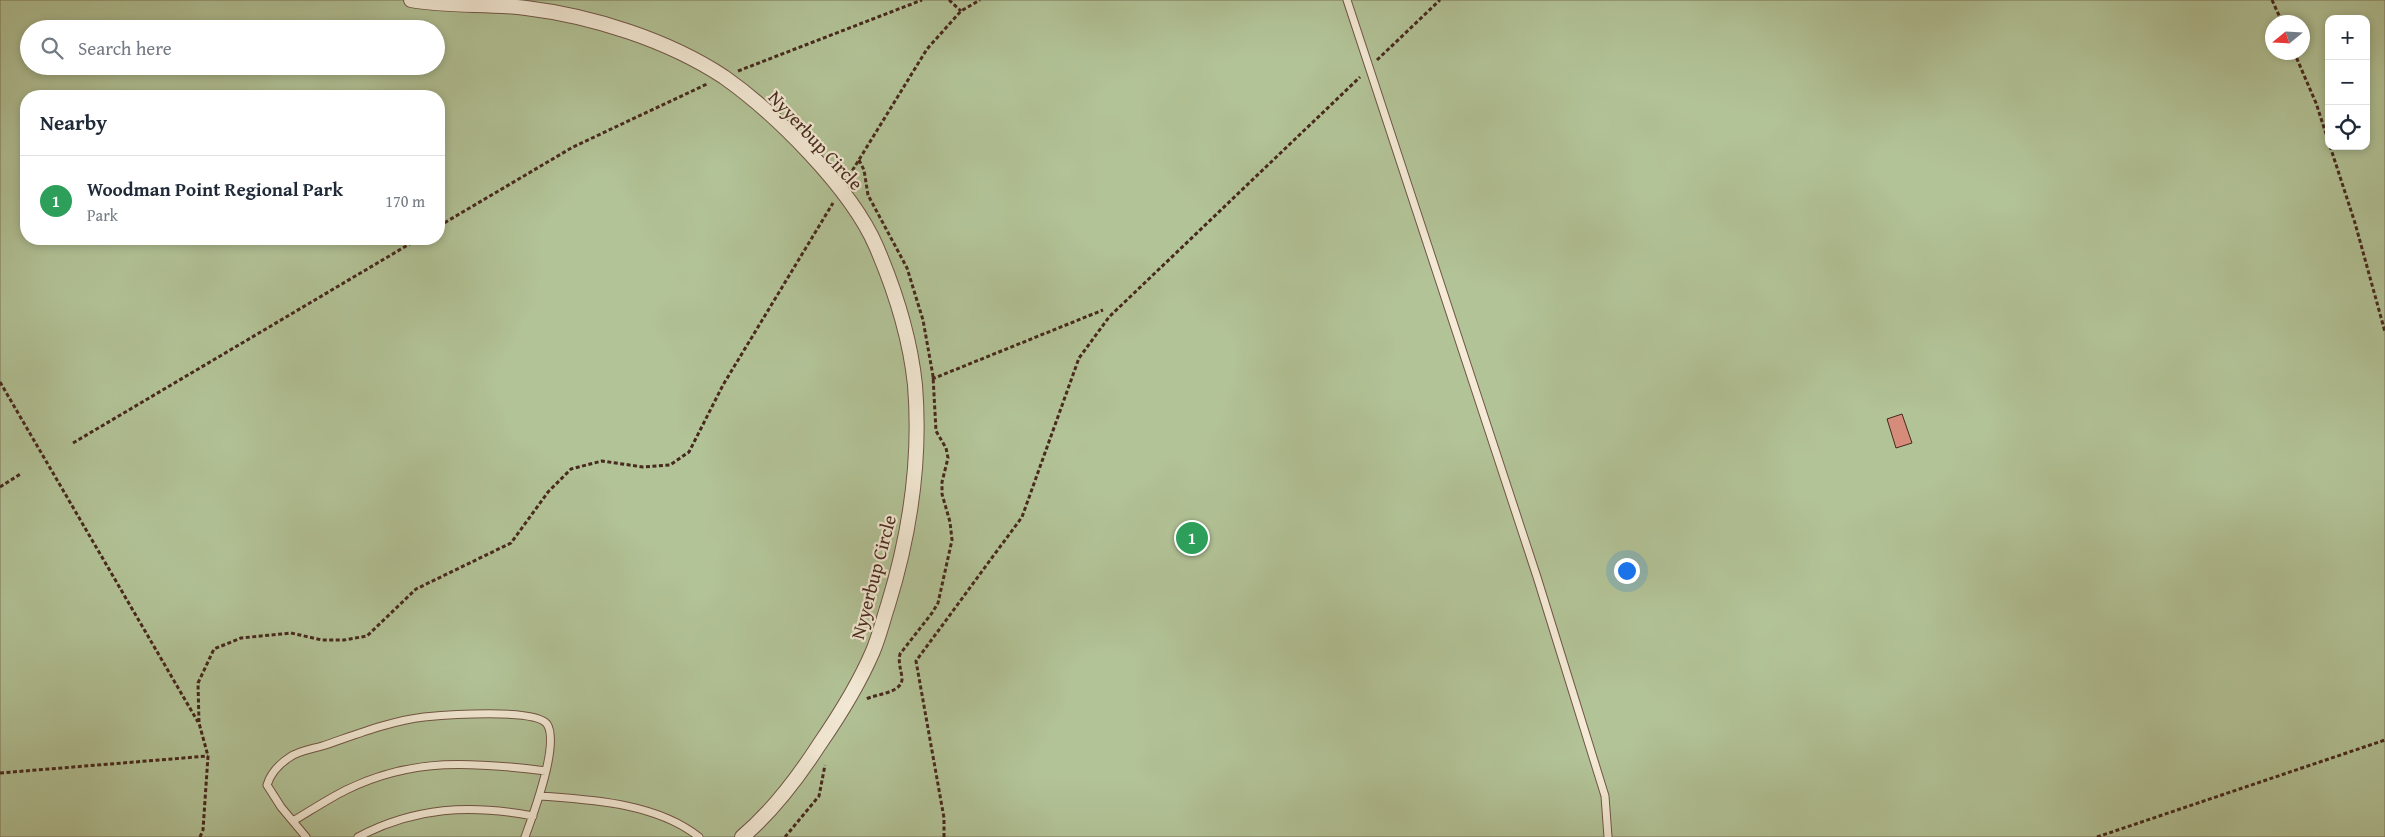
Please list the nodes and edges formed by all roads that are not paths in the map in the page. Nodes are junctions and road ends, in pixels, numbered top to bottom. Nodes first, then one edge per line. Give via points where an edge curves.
1 (412, 0) edge
2 (1347, 0) edge
3 (546, 771) junction
4 (540, 796) junction
5 (532, 816) junction
6 (293, 821) junction
7 (306, 837) edge
8 (358, 837) edge
9 (525, 837) edge
10 (699, 837) edge
11 (742, 837) edge
12 (1608, 837) edge

1 - 11 street, Nyyerbup Circle via 526,8 603,23 654,40 723,77 775,118 841,189 875,243 905,324 914,381 917,436 910,516 897,575 874,650 838,718 800,774 761,821
2 - 12 lane via 1537,577 1605,796
3 - 4 lane
3 - 6 lane via 486,763 434,764 390,772 346,790
3 - 6 lane via 551,735 546,723 536,717 486,713 423,717 292,755 270,773 267,785
4 - 5 lane
4 - 10 lane via 597,800 660,815
5 - 8 lane via 495,809 449,808 407,817
5 - 9 lane
6 - 7 lane

